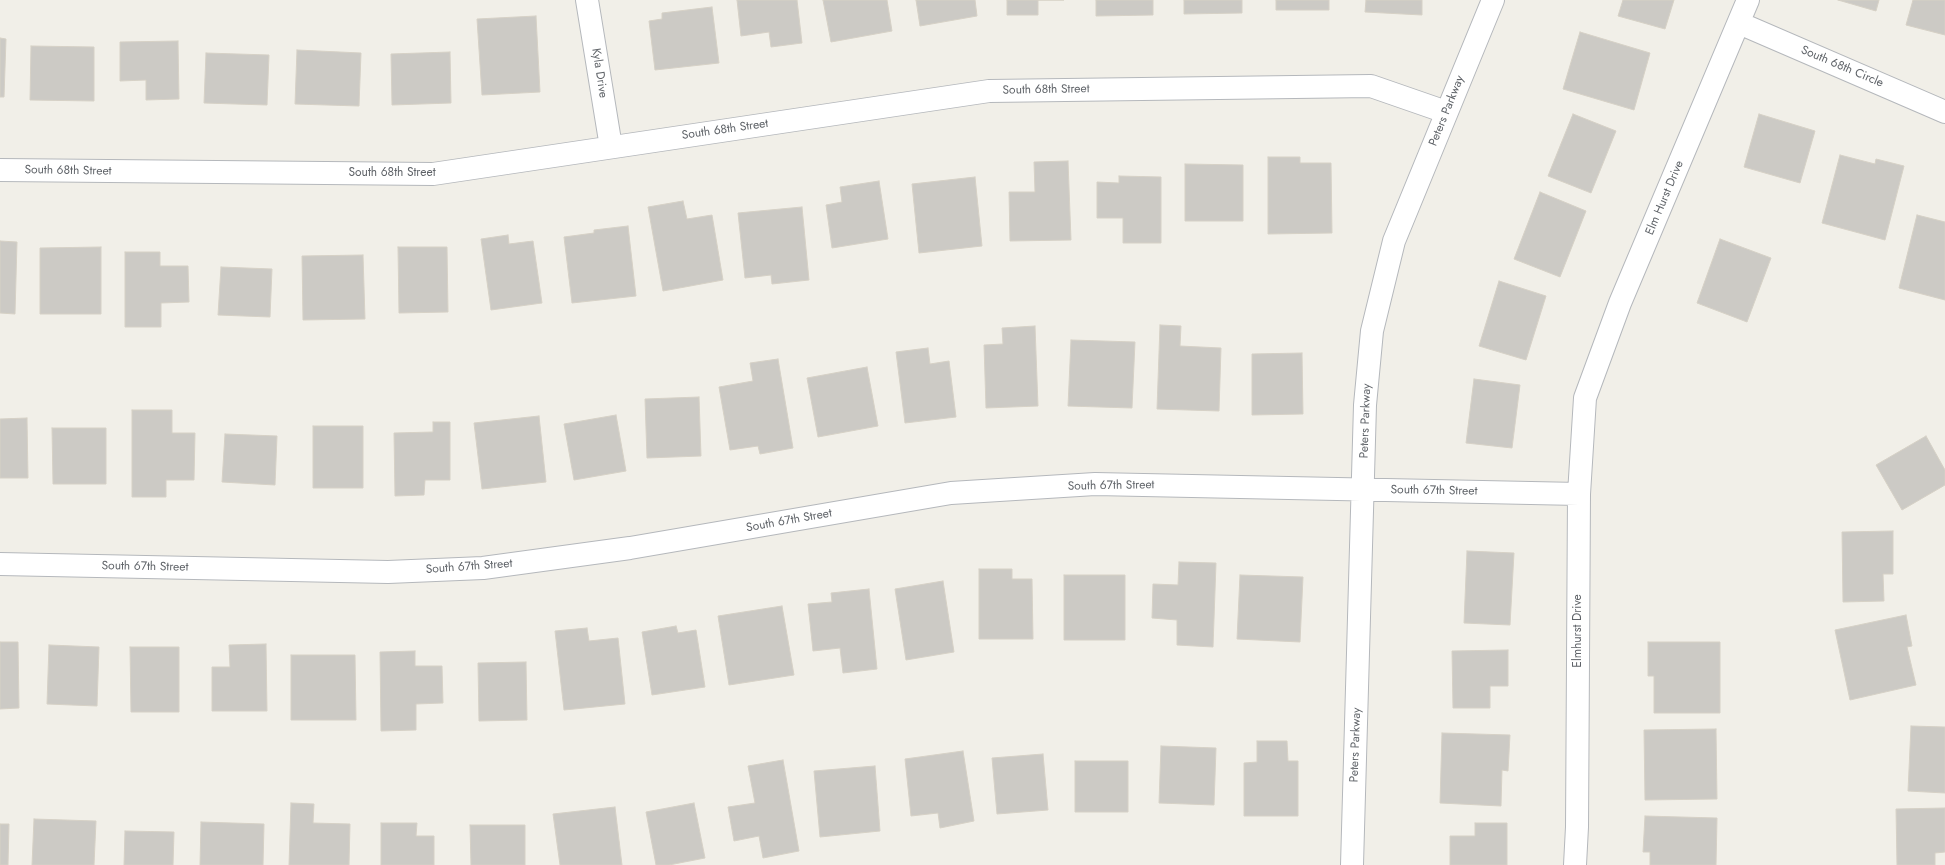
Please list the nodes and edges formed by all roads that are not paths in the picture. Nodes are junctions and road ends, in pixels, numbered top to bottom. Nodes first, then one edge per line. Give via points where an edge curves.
1 (587, 0) edge
2 (1493, 0) edge
3 (1748, 0) edge
4 (1739, 22) junction
5 (1446, 112) junction
6 (1945, 112) edge
7 (611, 147) junction
8 (0, 170) edge
9 (1585, 398) joint
10 (1364, 489) junction
11 (1580, 494) junction
12 (0, 564) edge
13 (1352, 865) edge
14 (1575, 865) edge

1 - 7 street, Kyla Drive
2 - 5 street, Peters Parkway
3 - 4 street, Elm Hurst Drive
4 - 6 street, South 68th Circle
4 - 9 street, Elm Hurst Drive via 1620,303
5 - 7 street, South 68th Street via 1372,86 989,91
5 - 10 street, Peters Parkway via 1394,241 1372,331 1365,405
7 - 8 street, South 68th Street via 433,174
9 - 11 street, Elmhurst Drive
10 - 11 street, South 67th Street
10 - 12 street, South 67th Street via 1095,484 951,493 630,548 483,568 388,572
10 - 13 street, Peters Parkway
11 - 14 street, Elmhurst Drive

